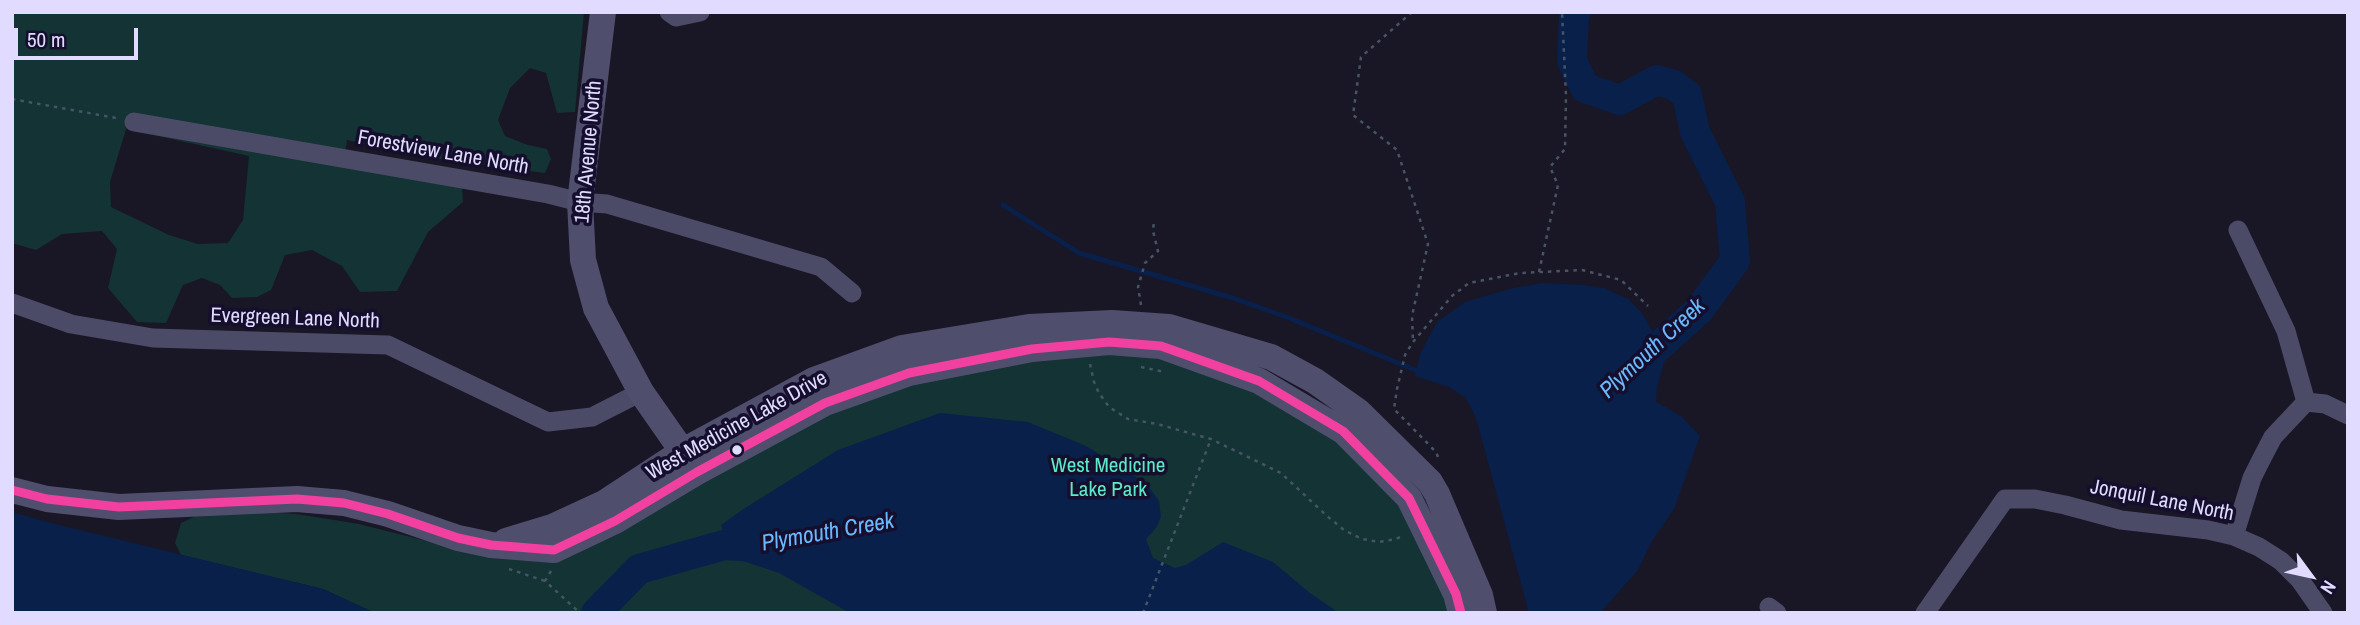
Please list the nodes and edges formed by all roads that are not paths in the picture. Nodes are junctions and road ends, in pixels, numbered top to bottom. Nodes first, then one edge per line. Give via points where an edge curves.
1 (603, 12) edge
2 (669, 12) edge
3 (700, 12) edge
4 (134, 122) road end
5 (580, 202) junction
6 (2238, 230) dead end
7 (852, 293) dead end
8 (12, 303) edge
9 (641, 392) junction
10 (2306, 402) junction
11 (2348, 415) edge
12 (690, 462) junction
13 (12, 490) edge
14 (2234, 536) junction
15 (1461, 613) edge
16 (1484, 613) edge
17 (1925, 613) edge
18 (2323, 613) edge

1 - 5 street, 18th Avenue North
2 - 3 street via 676,17
4 - 5 street, Forestview Lane North
5 - 7 street, Forestview Lane North via 607,204 821,267
5 - 9 street, 18th Avenue North via 583,260 596,308
6 - 10 street via 2286,331
8 - 9 street, Evergreen Lane North via 71,324 153,338 388,345 548,422 592,417
9 - 12 street, 18th Avenue North
10 - 11 street via 2325,404
10 - 14 street via 2273,437 2252,478
12 - 13 street, West Medicine Lake Drive via 615,521 572,543 554,550 496,556 399,517 344,503 297,499 118,507
12 - 15 street, West Medicine Lake Drive via 825,403 909,373 1031,349 1109,342 1161,346 1259,381 1343,431 1409,498
12 - 16 street, West Medicine Lake Drive via 814,380 902,348 1029,327 1112,323 1170,327 1271,357 1359,412 1430,482
14 - 17 street, Jonquil Lane North via 2122,520 2035,499 2005,499
14 - 18 street, Jonquil Lane North via 2281,561 2301,580

